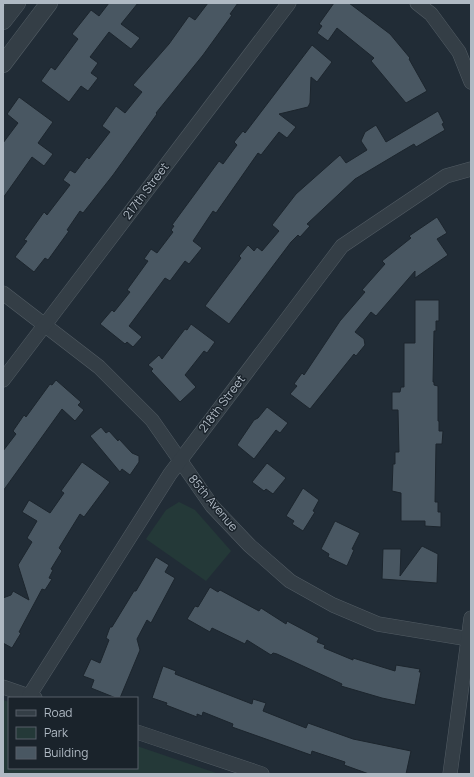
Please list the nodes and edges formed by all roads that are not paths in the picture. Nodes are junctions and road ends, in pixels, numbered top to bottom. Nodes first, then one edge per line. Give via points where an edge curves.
1 (17, 3) edge
2 (49, 3) edge
3 (289, 3) edge
4 (417, 3) edge
5 (3, 21) edge
6 (3, 64) edge
7 (471, 82) edge
8 (471, 169) edge
9 (3, 293) edge
10 (44, 325) junction
11 (3, 380) edge
12 (180, 461) junction
13 (471, 618) edge
14 (468, 639) junction
15 (3, 687) edge
16 (32, 697) edge
17 (138, 732) edge
18 (262, 774) edge
19 (450, 774) edge

1 - 5 street
2 - 6 street
3 - 10 street, 217th Street
4 - 7 street via 431,14 459,52
8 - 12 street, 218th Street via 446,176 342,246
9 - 10 street, 85th Avenue
10 - 11 street, 217th Street
10 - 12 street, 85th Avenue via 104,372 152,420
12 - 14 street, 85th Avenue via 212,506 249,545 290,581 332,605 378,624
12 - 16 street, 218th Street
13 - 14 street
14 - 19 street
15 - 16 street
17 - 18 street

